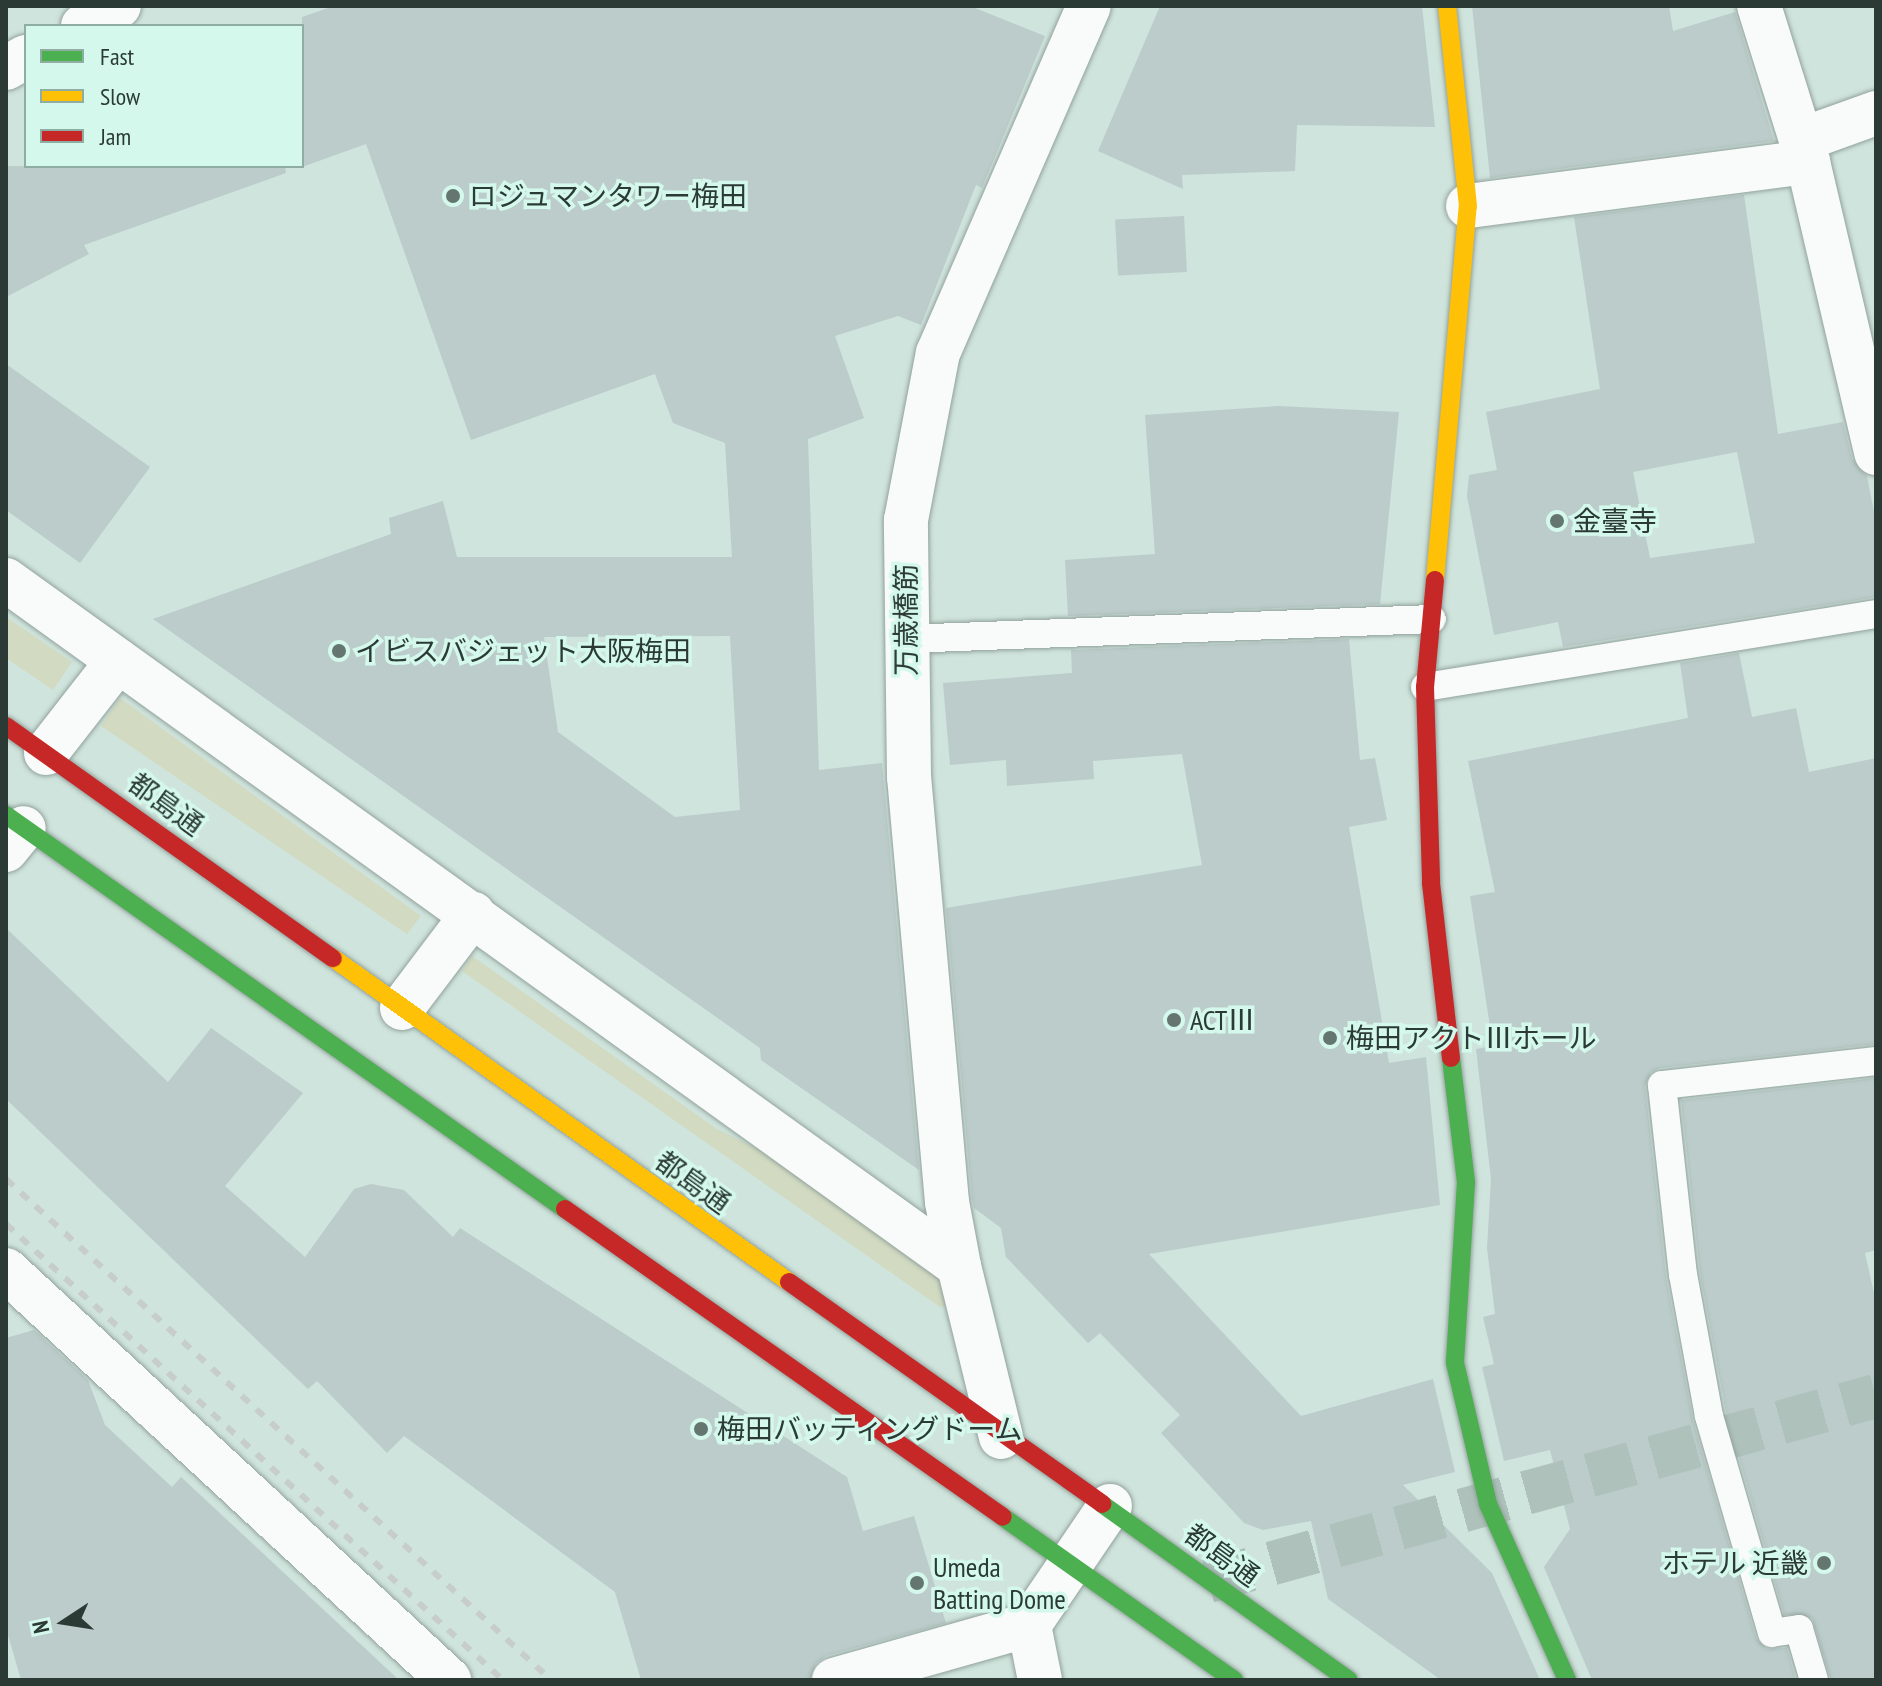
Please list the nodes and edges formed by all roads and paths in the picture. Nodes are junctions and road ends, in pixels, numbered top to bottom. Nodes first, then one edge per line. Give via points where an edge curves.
1 (119, 6) edge
2 (1089, 6) edge
3 (1447, 6) edge
4 (1759, 6) edge
5 (87, 24) edge
6 (24, 58) edge
7 (6, 68) edge
8 (1876, 113) edge
9 (1804, 151) junction
10 (1468, 206) junction
11 (1876, 453) edge
12 (6, 580) edge
13 (1876, 614) edge
14 (1432, 619) junction
15 (905, 639) junction
16 (118, 661) junction
17 (1425, 687) junction
18 (6, 726) edge
19 (46, 753) junction
20 (12, 831) edge
21 (473, 914) junction
22 (402, 1008) junction
23 (1876, 1061) edge
24 (959, 1266) junction
25 (6, 1270) edge
26 (1001, 1437) junction
27 (1110, 1506) junction
28 (1071, 1562) junction
29 (1029, 1625) junction
30 (449, 1680) edge
31 (834, 1680) edge
32 (1040, 1680) edge
33 (1234, 1680) edge
34 (1349, 1680) edge
35 (1567, 1680) edge
36 (1814, 1680) edge

1 - 5 street
2 - 15 street, 万歳橋筋 via 938,353 906,520
3 - 10 main road
4 - 9 street
6 - 7 street
8 - 9 street
9 - 10 street
9 - 11 street
10 - 14 main road
12 - 16 street
13 - 17 lane
14 - 15 lane
14 - 17 main road
15 - 24 street, 万歳橋筋 via 909,777 947,1202
16 - 19 street
16 - 21 street
17 - 35 main road via 1431,883 1466,1182 1455,1363 1488,1504
18 - 19 main road, 都島通
19 - 22 main road, 都島通
20 - 28 main road
21 - 22 street
21 - 24 street
22 - 26 main road, 都島通
23 - 36 lane via 1662,1085 1683,1275 1709,1416 1772,1633 1799,1629
24 - 26 street, 万歳橋筋
25 - 30 street
26 - 27 main road, 都島通
27 - 28 street
27 - 34 main road, 都島通
28 - 29 street
28 - 33 main road
29 - 31 street
29 - 32 street

